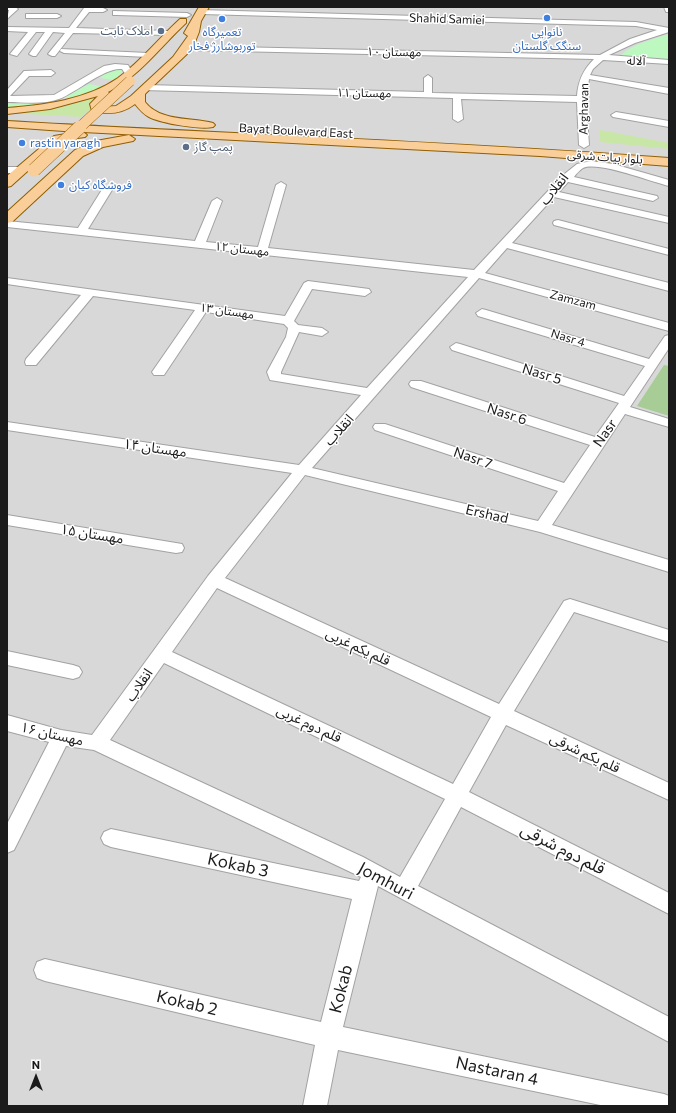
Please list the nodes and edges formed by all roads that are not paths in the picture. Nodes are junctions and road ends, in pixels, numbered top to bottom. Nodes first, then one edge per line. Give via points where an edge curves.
1 (36, 8) dead end
2 (49, 9) junction
3 (63, 9) dead end
4 (116, 12) dead end
5 (187, 14) edge
6 (29, 16) dead end
7 (43, 16) junction
8 (57, 16) dead end
9 (82, 17) junction
10 (198, 18) edge
11 (663, 21) dead end
12 (650, 25) junction
13 (8, 30) edge
14 (33, 30) junction
15 (51, 30) junction
16 (668, 30) edge
17 (72, 31) junction
18 (168, 34) junction
19 (186, 48) junction
20 (64, 51) dead end
21 (14, 54) dead end
22 (33, 54) dead end
23 (52, 54) dead end
24 (148, 55) junction
25 (602, 57) junction
26 (669, 62) edge
27 (51, 73) dead end
28 (590, 77) dead end
29 (126, 78) junction
30 (428, 78) dead end
31 (642, 86) junction
32 (143, 88) junction
33 (70, 90) junction
34 (669, 91) edge
35 (92, 94) junction
36 (7, 95) edge
37 (428, 95) junction
38 (457, 96) junction
39 (632, 97) dead end
40 (7, 99) edge
41 (582, 99) junction
42 (7, 111) edge
43 (7, 115) edge
44 (616, 115) dead end
45 (458, 120) dead end
46 (7, 124) edge
47 (669, 124) edge
48 (21, 125) junction
49 (231, 128) junction
50 (180, 135) junction
51 (584, 145) junction
52 (45, 149) junction
53 (540, 152) junction
54 (79, 153) junction
55 (668, 158) edge
56 (7, 170) edge
57 (28, 170) junction
58 (566, 178) junction
59 (653, 178) junction
60 (7, 183) edge
61 (669, 183) edge
62 (281, 185) dead end
63 (107, 190) dead end
64 (7, 193) edge
65 (552, 193) junction
66 (653, 198) dead end
67 (217, 201) dead end
68 (7, 210) edge
69 (7, 219) edge
70 (669, 220) edge
71 (558, 223) dead end
72 (7, 224) edge
73 (81, 232) junction
74 (505, 244) junction
75 (199, 245) junction
76 (262, 251) junction
77 (669, 252) edge
78 (477, 274) junction
79 (7, 281) edge
80 (669, 287) edge
81 (90, 292) junction
82 (365, 292) dead end
83 (203, 307) junction
84 (482, 313) dead end
85 (291, 325) junction
86 (669, 327) edge
87 (322, 332) dead end
88 (669, 339) edge
89 (456, 347) dead end
90 (31, 362) dead end
91 (653, 364) junction
92 (159, 372) dead end
93 (416, 384) dead end
94 (371, 393) junction
95 (627, 405) junction
96 (669, 422) edge
97 (7, 426) edge
98 (380, 427) dead end
99 (598, 443) junction
100 (302, 470) junction
101 (567, 490) junction
102 (7, 520) edge
103 (542, 527) junction
104 (176, 548) dead end
105 (669, 566) edge
106 (214, 580) junction
107 (669, 636) edge
108 (161, 654) junction
109 (7, 658) edge
110 (73, 672) dead end
111 (502, 715) junction
112 (7, 723) edge
113 (61, 738) junction
114 (97, 743) junction
115 (669, 792) edge
116 (456, 795) junction
117 (111, 838) dead end
118 (7, 844) edge
119 (369, 883) junction
120 (404, 890) junction
121 (669, 904) edge
122 (45, 970) dead end
123 (669, 1030) edge
124 (330, 1036) junction
125 (315, 1106) edge
126 (664, 1106) edge

1 - 2 street
2 - 3 street
2 - 7 street
4 - 5 street
5 - 18 main road
5 - 29 main road via 163,50
6 - 7 street
7 - 8 street
7 - 14 street
9 - 9 street via 87,10 101,14
9 - 17 street
10 - 12 street, Shahid Samiei
10 - 19 main road via 196,33
10 - 32 main road
11 - 12 street
12 - 16 street, Shahid Samiei
13 - 14 street
14 - 15 street
14 - 21 street
15 - 17 street
15 - 22 street
16 - 25 street, Arghavan via 630,41
17 - 18 street
17 - 23 street
18 - 24 main road
19 - 25 street, مهستان ۱۰
19 - 32 main road
20 - 24 street
24 - 29 main road
25 - 26 street, آلاله
25 - 41 street, Arghavan via 585,76
27 - 36 street via 27,73
28 - 31 street
29 - 32 main road via 96,104 96,109 120,110
29 - 33 street via 125,67 111,67
29 - 35 main road
29 - 57 main road, bridge
30 - 37 street
31 - 34 street
31 - 39 street
32 - 37 street, مهستان ۱۱
32 - 49 main road via 139,102 143,109 161,117
32 - 68 main road
33 - 35 street
33 - 40 street via 56,97
35 - 42 main road via 58,104
37 - 38 street, مهستان ۱۱
38 - 41 street, مهستان ۱۱
38 - 45 street
41 - 51 street, Arghavan
43 - 49 main road, Bayat Boulevard East
44 - 47 street
46 - 48 main road, Bayat Boulevard East
48 - 50 main road, Bayat Boulevard East
48 - 52 main road via 49,133 50,139
49 - 51 main road, Bayat Boulevard East
50 - 53 main road, Bayat Boulevard East
50 - 54 main road via 115,140
51 - 55 main road, بلوار بیات شرقی
52 - 54 main road via 65,136 82,135 88,138 88,142
52 - 57 main road
53 - 55 main road, بلوار بیات شرقی
53 - 58 street, انقلاب via 566,156 575,162 564,176
54 - 69 main road
55 - 59 street via 638,165 636,169
56 - 57 street
57 - 60 main road
57 - 64 main road
58 - 59 street via 582,165 592,164
58 - 65 street, انقلاب
58 - 66 street
59 - 61 street
62 - 76 street
63 - 73 street
65 - 70 street
65 - 74 street, انقلاب
67 - 75 street
71 - 77 street
72 - 73 street, مهستان ۱۲
73 - 75 street, مهستان ۱۲
74 - 78 street, انقلاب
74 - 80 street
75 - 76 street, مهستان ۱۲
76 - 78 street, مهستان ۱۲
78 - 86 street, Zamzam
78 - 94 street, انقلاب
79 - 81 street, مهستان ۱۳
81 - 83 street, مهستان ۱۳
81 - 90 street
82 - 85 street via 308,285
83 - 85 street, مهستان ۱۳ via 278,318
83 - 92 street
84 - 91 street, Nasr 4
85 - 87 street, مهستان ۱۳
85 - 94 street via 292,337 274,372 276,377
88 - 91 street, Nasr
89 - 95 street, Nasr 5
91 - 95 street, Nasr
93 - 99 street, Nasr 6
94 - 100 street, انقلاب
95 - 96 street, Nasr 5
95 - 99 street, Nasr
97 - 100 street, مهستان ۱۴
98 - 101 street, Nasr 7
99 - 101 street, Nasr
100 - 103 street, Ershad
100 - 106 street, انقلاب
101 - 103 street, Nasr
102 - 104 street, مهستان ۱۵
103 - 105 street, Ershad
106 - 108 street, انقلاب
106 - 111 street, قلم یکم غربی
107 - 111 street via 570,604
108 - 114 street, انقلاب
108 - 116 street, قلم دوم غربی
109 - 110 street
111 - 115 street, قلم یکم شرقی
111 - 116 street
112 - 113 street, مهستان ۱۶
113 - 114 street, مهستان ۱۶
113 - 118 street
114 - 119 street, Jomhuri
116 - 120 street
116 - 121 street, قلم دوم شرقی
117 - 119 street, Kokab 3
119 - 120 street, Jomhuri
119 - 124 street, Kokab
120 - 123 street, Jomhuri
122 - 124 street, Kokab 2
124 - 125 street, Kokab
124 - 126 street, Nastaran 4

